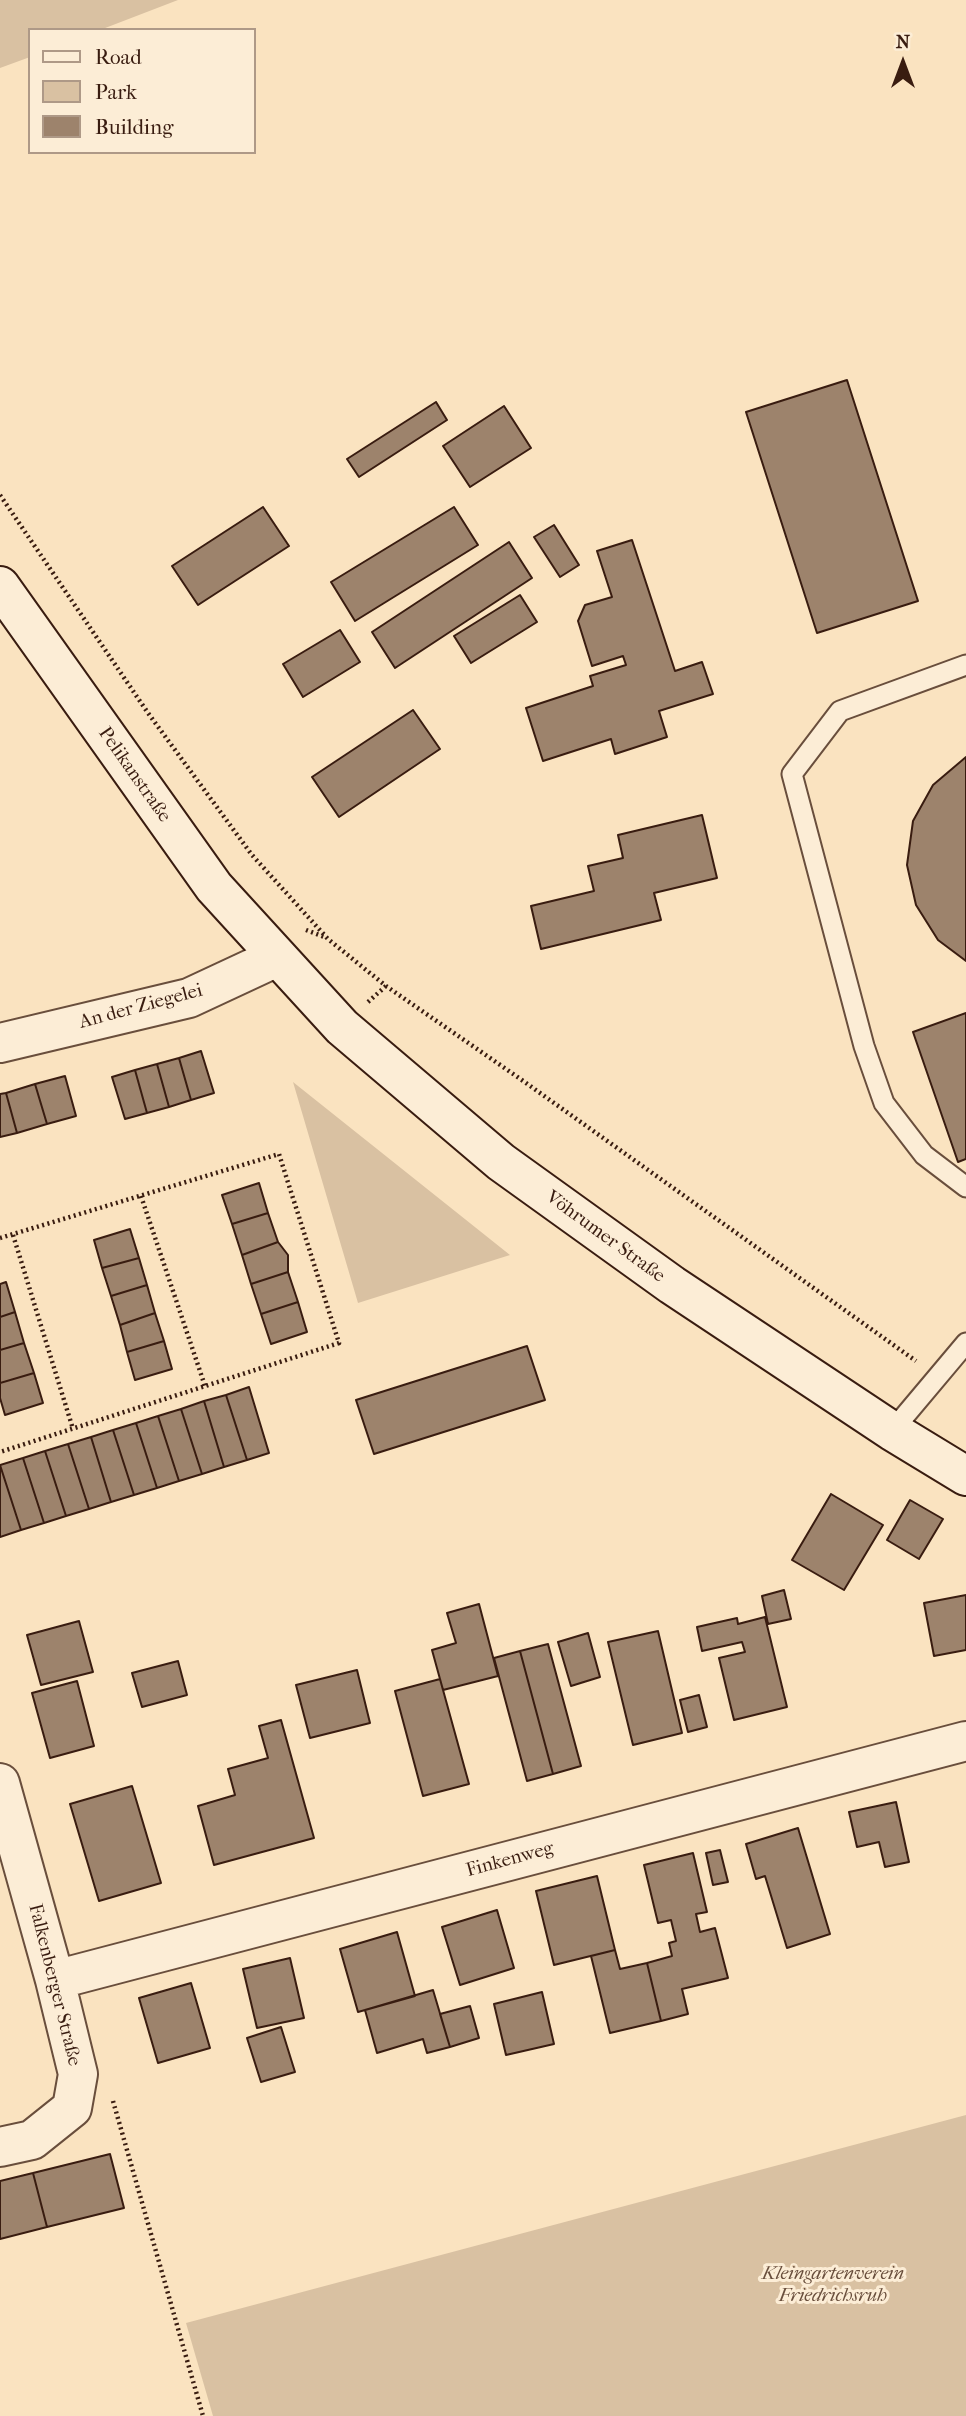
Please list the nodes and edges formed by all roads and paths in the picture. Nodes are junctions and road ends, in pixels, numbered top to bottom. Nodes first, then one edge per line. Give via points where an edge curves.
1 (0, 495) edge
2 (0, 586) edge
3 (966, 665) edge
4 (277, 957) junction
5 (0, 1043) edge
6 (966, 1187) edge
7 (141, 1196) junction
8 (13, 1235) junction
9 (0, 1238) edge
10 (966, 1343) edge
11 (938, 1377) junction
12 (205, 1386) junction
13 (73, 1429) junction
14 (892, 1431) junction
15 (0, 1452) edge
16 (966, 1476) edge
17 (966, 1741) edge
18 (0, 1783) edge
19 (55, 1980) junction
20 (78, 2074) junction
21 (0, 2147) edge
22 (203, 2416) edge

1 - 11 path via 148,713 244,844 328,939 386,986
2 - 4 street, Pelikanstraße via 214,887
3 - 6 lane via 840,711 792,774 864,1045 884,1103 924,1155
4 - 5 street, An der Ziegelei via 189,998
4 - 14 street, Vöhrumer Straße via 342,1027 501,1161 672,1285
7 - 8 path
7 - 12 path
7 - 12 path via 279,1154 339,1343
8 - 9 path
8 - 13 path
10 - 11 lane
11 - 14 lane
12 - 13 path
13 - 15 path
14 - 16 street, Vöhrumer Straße
17 - 19 street, Finkenweg
18 - 19 street, Falkenberger Straße
19 - 20 street, Falkenberger Straße
20 - 21 street, Falkenberger Straße via 72,2108 32,2140
20 - 22 path via 109,2085

